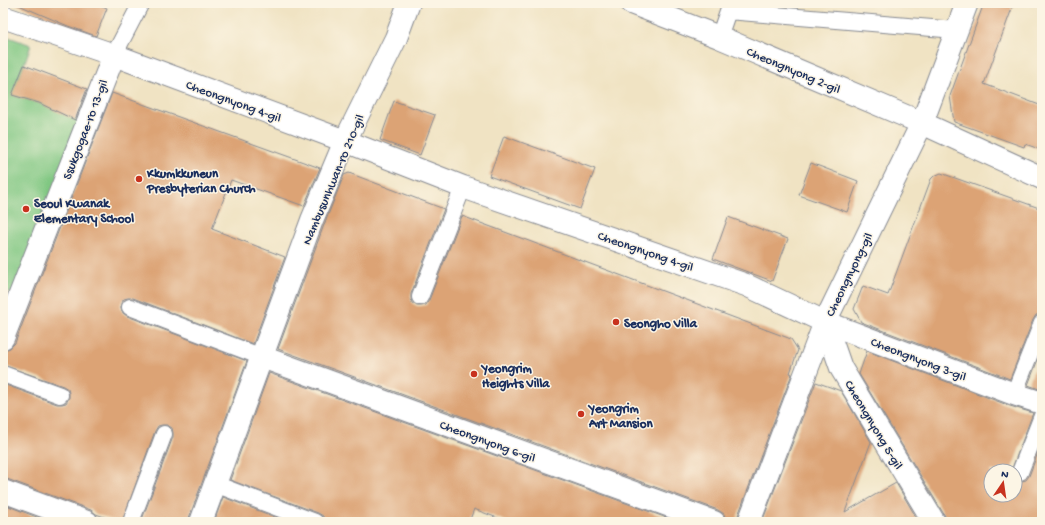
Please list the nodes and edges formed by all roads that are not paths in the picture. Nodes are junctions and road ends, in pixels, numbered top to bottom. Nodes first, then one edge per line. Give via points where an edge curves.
1 (141, 3) edge
2 (409, 3) edge
3 (631, 3) edge
4 (967, 3) edge
5 (667, 9) edge
6 (3, 17) edge
7 (956, 30) junction
8 (719, 38) junction
9 (114, 55) junction
10 (922, 123) junction
11 (345, 141) junction
12 (1042, 178) edge
13 (463, 187) junction
14 (420, 297) dead end
15 (130, 307) dead end
16 (825, 322) junction
17 (1042, 323) edge
18 (3, 338) edge
19 (262, 357) junction
20 (3, 374) edge
21 (1014, 394) junction
22 (60, 395) dead end
23 (1042, 403) edge
24 (1042, 416) edge
25 (164, 434) dead end
26 (1023, 464) edge
27 (215, 484) junction
28 (3, 491) edge
29 (63, 518) edge
30 (88, 522) edge
31 (131, 522) edge
32 (201, 522) edge
33 (316, 522) edge
34 (714, 522) edge
35 (749, 522) edge
36 (934, 522) edge

1 - 9 lane
2 - 11 street, Nambusunhwan-ro 210-gil via 396,38
3 - 5 street, Cheongnyong 2-gil
4 - 7 street, Cheongnyong-gil
5 - 8 street, Cheongnyong 2-gil
6 - 9 street, Cheongnyong 4-gil
7 - 8 lane via 728,11
7 - 10 street, Cheongnyong-gil
8 - 10 street, Cheongnyong 2-gil
9 - 11 street, Cheongnyong 4-gil
9 - 18 street, Ssukgogae-ro 13-gil
10 - 12 street, Cheongnyong 2-gil
10 - 16 street, Cheongnyong-gil
11 - 13 street, Cheongnyong 4-gil
11 - 19 street, Nambusunhwan-ro 210-gil via 312,220
13 - 14 lane
13 - 16 street, Cheongnyong 4-gil via 746,285
15 - 19 lane
16 - 21 street, Cheongnyong 3-gil
16 - 35 street, Cheongnyong-gil
16 - 36 street, Cheongnyong 5-gil via 841,368
17 - 21 lane
19 - 27 street, Nambusunhwan-ro 210-gil
19 - 34 street, Cheongnyong 6-gil
20 - 22 lane
21 - 23 street, Cheongnyong 3-gil
24 - 26 lane
25 - 31 lane
27 - 32 street, Nambusunhwan-ro 210-gil
27 - 33 lane
28 - 29 street
29 - 30 street

